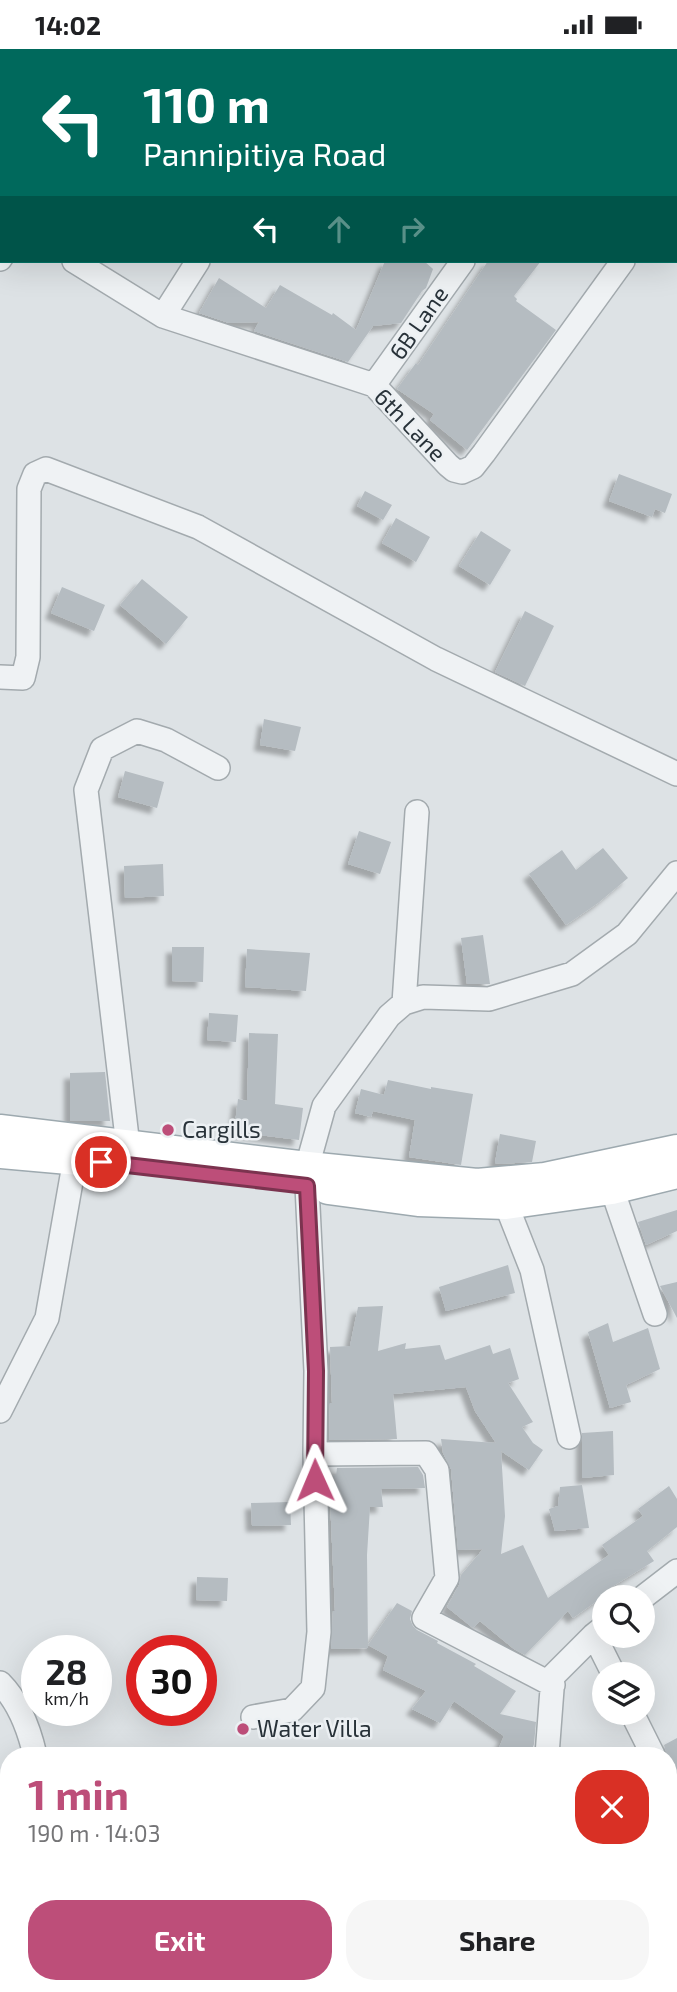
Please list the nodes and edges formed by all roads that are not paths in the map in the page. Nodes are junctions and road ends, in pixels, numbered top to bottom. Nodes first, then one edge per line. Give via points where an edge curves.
1 (77, 263) edge
2 (197, 263) edge
3 (462, 263) edge
4 (623, 263) edge
5 (163, 316) junction
6 (374, 385) junction
7 (0, 677) edge
8 (218, 768) dead end
9 (677, 774) edge
10 (417, 811) dead end
11 (677, 873) edge
12 (404, 1003) junction
13 (0, 1131) edge
14 (128, 1146) junction
15 (677, 1150) edge
16 (0, 1153) edge
17 (75, 1159) junction
18 (677, 1173) edge
19 (307, 1176) junction
20 (612, 1189) junction
21 (506, 1204) junction
22 (655, 1314) dead end
23 (0, 1411) edge
24 (569, 1437) dead end
25 (314, 1454) junction
26 (677, 1571) edge
27 (655, 1588) edge
28 (592, 1638) edge
29 (0, 1683) edge
30 (553, 1685) junction
31 (253, 1717) dead end
32 (638, 1725) edge
33 (33, 1747) edge
34 (548, 1747) edge
35 (649, 1747) edge

1 - 5 street, 6th Lane
2 - 5 street
3 - 6 street, 6B Lane
4 - 6 street, 6th Lane via 473,467 454,470
5 - 6 street, 6th Lane
7 - 9 street via 23,678 28,657 29,489 35,474 46,469 198,527 436,659
8 - 14 street via 166,740 136,731 102,750 86,790
10 - 12 street
11 - 12 street via 627,934 572,974 489,999 424,997
12 - 19 street via 389,1016 324,1106
13 - 14 main road
14 - 19 main road
15 - 19 main road via 545,1178 477,1184
16 - 17 main road
17 - 19 main road
17 - 23 street via 47,1318
18 - 20 main road
19 - 21 main road via 418,1201
19 - 25 street via 316,1371
20 - 21 main road
20 - 22 street
21 - 24 street via 532,1270
25 - 30 street via 426,1453 437,1470 447,1578 424,1618
25 - 31 street via 319,1632 313,1688 292,1710
26 - 27 street
28 - 30 street via 553,1677
29 - 33 street via 29,1730
30 - 34 street
32 - 35 street

